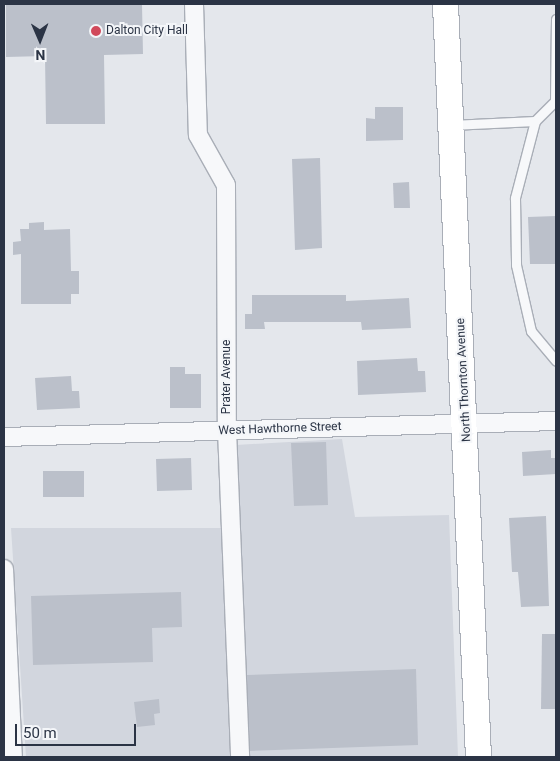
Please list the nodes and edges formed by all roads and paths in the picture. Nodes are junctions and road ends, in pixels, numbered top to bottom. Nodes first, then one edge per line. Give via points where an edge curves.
1 (194, 4) edge
2 (446, 4) edge
3 (556, 20) edge
4 (535, 122) junction
5 (451, 125) junction
6 (556, 361) edge
7 (556, 422) edge
8 (466, 423) junction
9 (227, 430) junction
10 (4, 438) edge
11 (4, 569) edge
12 (13, 757) edge
13 (240, 757) edge
14 (478, 757) edge

1 - 9 street, Prater Avenue via 198,135 226,185
2 - 5 main road, North Thornton Avenue
3 - 4 lane via 555,101
4 - 5 lane
4 - 6 lane via 515,198 516,265 531,331
5 - 8 main road, North Thornton Avenue
7 - 8 street, West Hawthorne Street
8 - 9 street, West Hawthorne Street
8 - 14 main road, North Thornton Avenue
9 - 10 street, West Hawthorne Street
9 - 13 street, Prater Avenue
11 - 12 street

